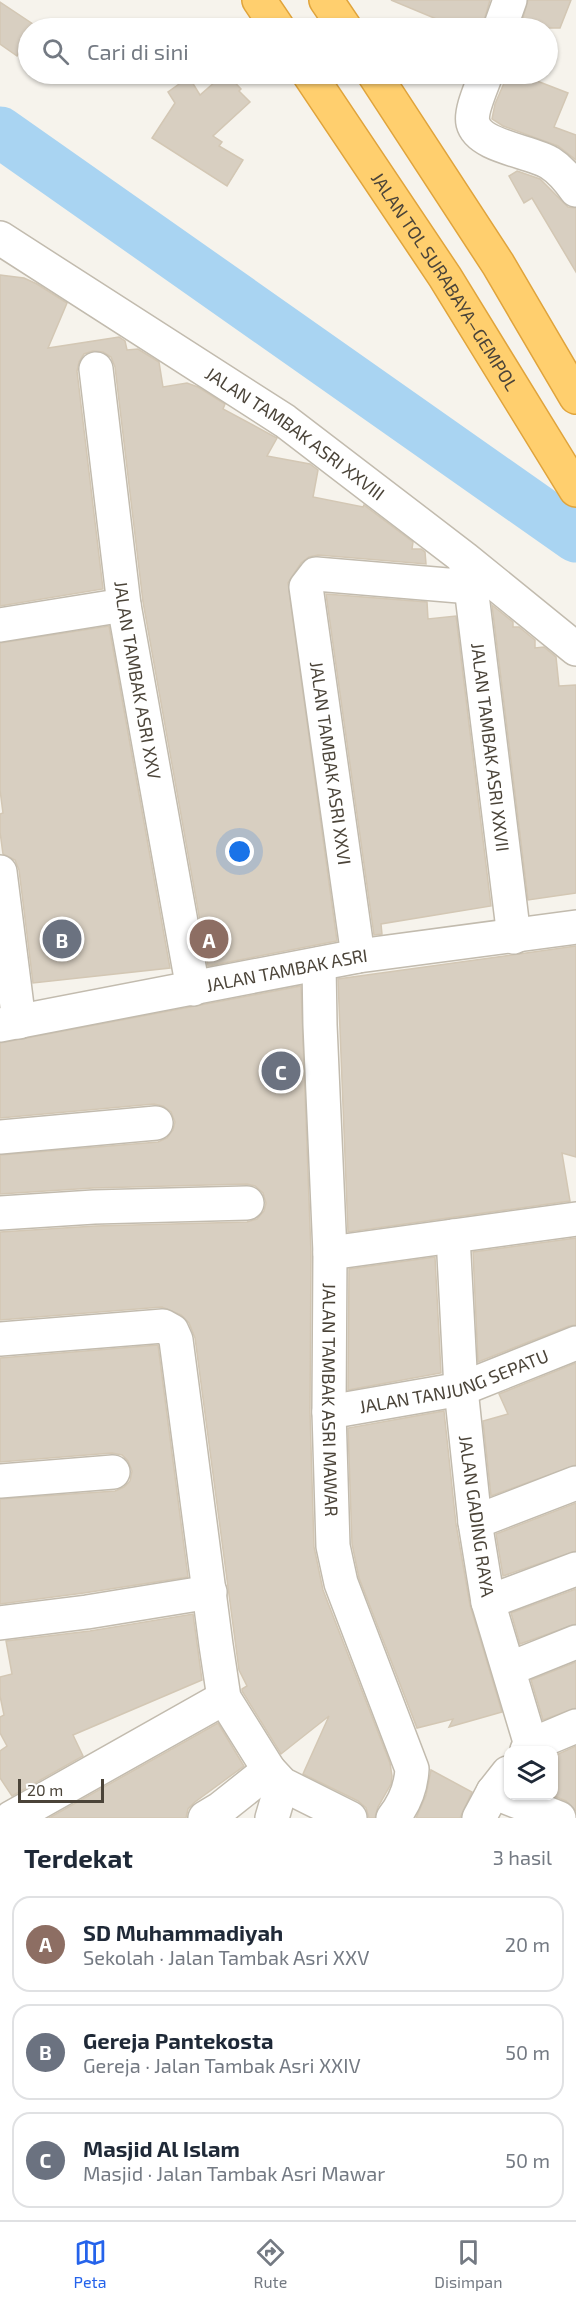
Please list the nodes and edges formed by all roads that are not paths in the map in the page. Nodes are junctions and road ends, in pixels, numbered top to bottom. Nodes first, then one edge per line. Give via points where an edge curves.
1 (259, 0) edge
2 (326, 0) edge
3 (510, 0) edge
4 (271, 18) edge
5 (338, 18) edge
6 (504, 18) edge
7 (316, 84) edge
8 (381, 84) edge
9 (482, 84) edge
10 (576, 190) edge
11 (0, 238) edge
12 (96, 369) dead end
13 (576, 397) edge
14 (576, 490) edge
15 (467, 572) junction
16 (124, 605) junction
17 (0, 625) edge
18 (576, 649) edge
19 (0, 872) edge
20 (576, 927) edge
21 (514, 937) junction
22 (358, 956) junction
23 (319, 964) junction
24 (193, 989) junction
25 (9, 1024) edge
26 (156, 1123) dead end
27 (0, 1137) edge
28 (247, 1203) dead end
29 (0, 1213) edge
30 (576, 1219) edge
31 (453, 1236) junction
32 (330, 1253) junction
33 (0, 1339) edge
34 (576, 1343) edge
35 (461, 1389) junction
36 (329, 1412) junction
37 (113, 1473) dead end
38 (0, 1481) edge
39 (576, 1483) edge
40 (475, 1522) junction
41 (576, 1569) edge
42 (210, 1592) junction
43 (488, 1602) junction
44 (0, 1623) edge
45 (576, 1642) edge
46 (508, 1668) junction
47 (224, 1698) junction
48 (576, 1726) edge
49 (528, 1746) edge
50 (533, 1746) edge
51 (275, 1777) junction
52 (493, 1794) edge
53 (11, 1818) edge
54 (206, 1818) edge
55 (272, 1818) edge
56 (350, 1818) edge
57 (393, 1818) edge
58 (559, 1818) edge

1 - 4 highway
2 - 5 highway
3 - 6 street
7 - 14 highway, JALAN TOL SURABAYA–GEMPOL via 445,277
8 - 13 highway via 498,264
9 - 10 street via 472,114 477,132 488,140 551,163
11 - 15 street, JALAN TAMBAK ASRI XXVIII via 285,421
12 - 16 street, JALAN TAMBAK ASRI XXV
15 - 18 street, JALAN TAMBAK ASRI XXVIII
15 - 21 street, JALAN TAMBAK ASRI XXVII
15 - 22 street, JALAN TAMBAK ASRI XXVI via 316,574 306,587
16 - 17 street
16 - 24 street, JALAN TAMBAK ASRI XXV
19 - 25 street
20 - 21 street, JALAN TAMBAK ASRI
21 - 22 street, JALAN TAMBAK ASRI
22 - 23 street, JALAN TAMBAK ASRI
23 - 24 street, JALAN TAMBAK ASRI
23 - 32 street, JALAN TAMBAK ASRI MAWAR
24 - 25 street, JALAN TAMBAK ASRI
26 - 27 street
28 - 29 street
30 - 31 street
31 - 32 street
31 - 35 street, JALAN GADING RAYA
32 - 36 street, JALAN TAMBAK ASRI MAWAR
33 - 42 street via 163,1326 172,1331
34 - 35 street, JALAN TANJUNG SEPATU
35 - 36 street, JALAN TANJUNG SEPATU
35 - 40 street, JALAN GADING RAYA
36 - 57 street, JALAN TAMBAK ASRI MAWAR via 333,1546 341,1583 412,1768 411,1785
37 - 38 street
39 - 40 street
40 - 43 street, JALAN GADING RAYA
41 - 43 street
42 - 44 street
42 - 47 street
43 - 46 street, JALAN GADING RAYA
45 - 46 street
46 - 49 street, JALAN GADING RAYA
47 - 51 street
47 - 53 street
48 - 50 street
51 - 54 street
51 - 55 street
51 - 56 street
52 - 58 street

